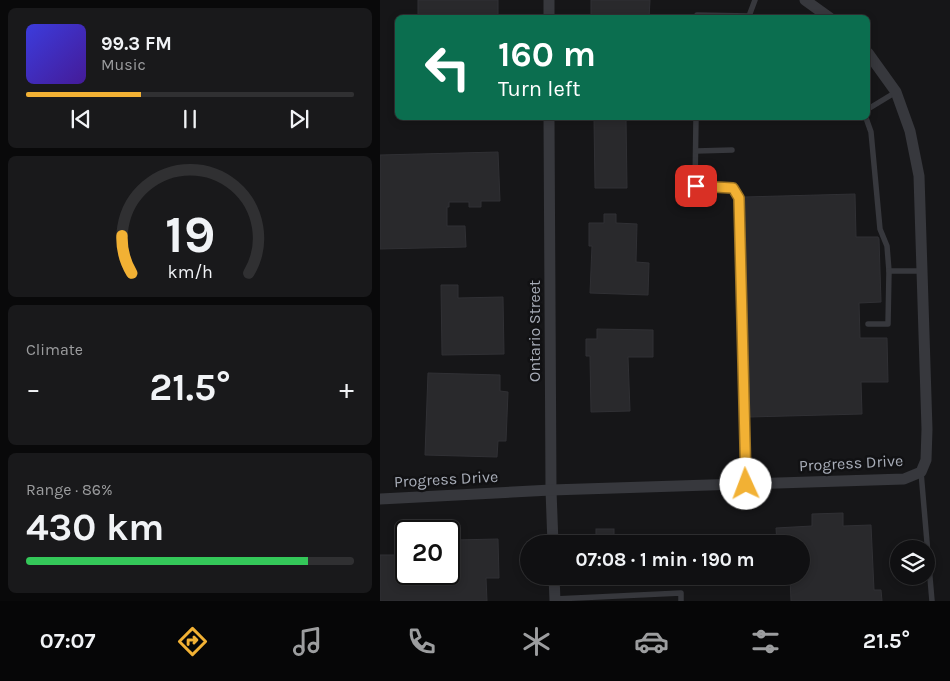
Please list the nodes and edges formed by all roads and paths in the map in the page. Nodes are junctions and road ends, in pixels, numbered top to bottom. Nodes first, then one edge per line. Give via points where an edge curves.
1 (549, 0) edge
2 (755, 0) edge
3 (805, 0) edge
4 (549, 15) edge
5 (697, 15) edge
6 (714, 15) edge
7 (750, 15) edge
8 (826, 15) edge
9 (870, 57) edge
10 (896, 92) junction
11 (870, 108) edge
12 (549, 120) edge
13 (696, 120) edge
14 (867, 120) edge
15 (732, 150) dead end
16 (696, 151) junction
17 (889, 271) junction
18 (922, 271) junction
19 (868, 324) dead end
20 (921, 472) junction
21 (746, 484) junction
22 (552, 490) junction
23 (380, 499) edge
24 (553, 535) edge
25 (554, 585) edge
26 (593, 599) edge
27 (555, 600) edge
28 (682, 601) edge
29 (932, 601) edge

1 - 4 street
2 - 7 lane
3 - 8 street
5 - 6 lane
9 - 10 street, Progress Drive
10 - 11 lane
10 - 18 street, Progress Drive via 910,132 919,176
12 - 22 street, Ontario Street
13 - 16 lane
14 - 17 lane via 871,132 880,229 887,246
15 - 16 lane
16 - 21 lane via 696,186 733,188 739,198
17 - 18 lane
17 - 19 lane via 888,324
18 - 20 street, Progress Drive via 927,429 926,460
20 - 21 street, Progress Drive via 904,478
20 - 29 lane
21 - 22 street, Progress Drive
22 - 23 street, Progress Drive
22 - 24 street, Ontario Street
25 - 27 street
26 - 27 lane
26 - 28 lane via 681,593

